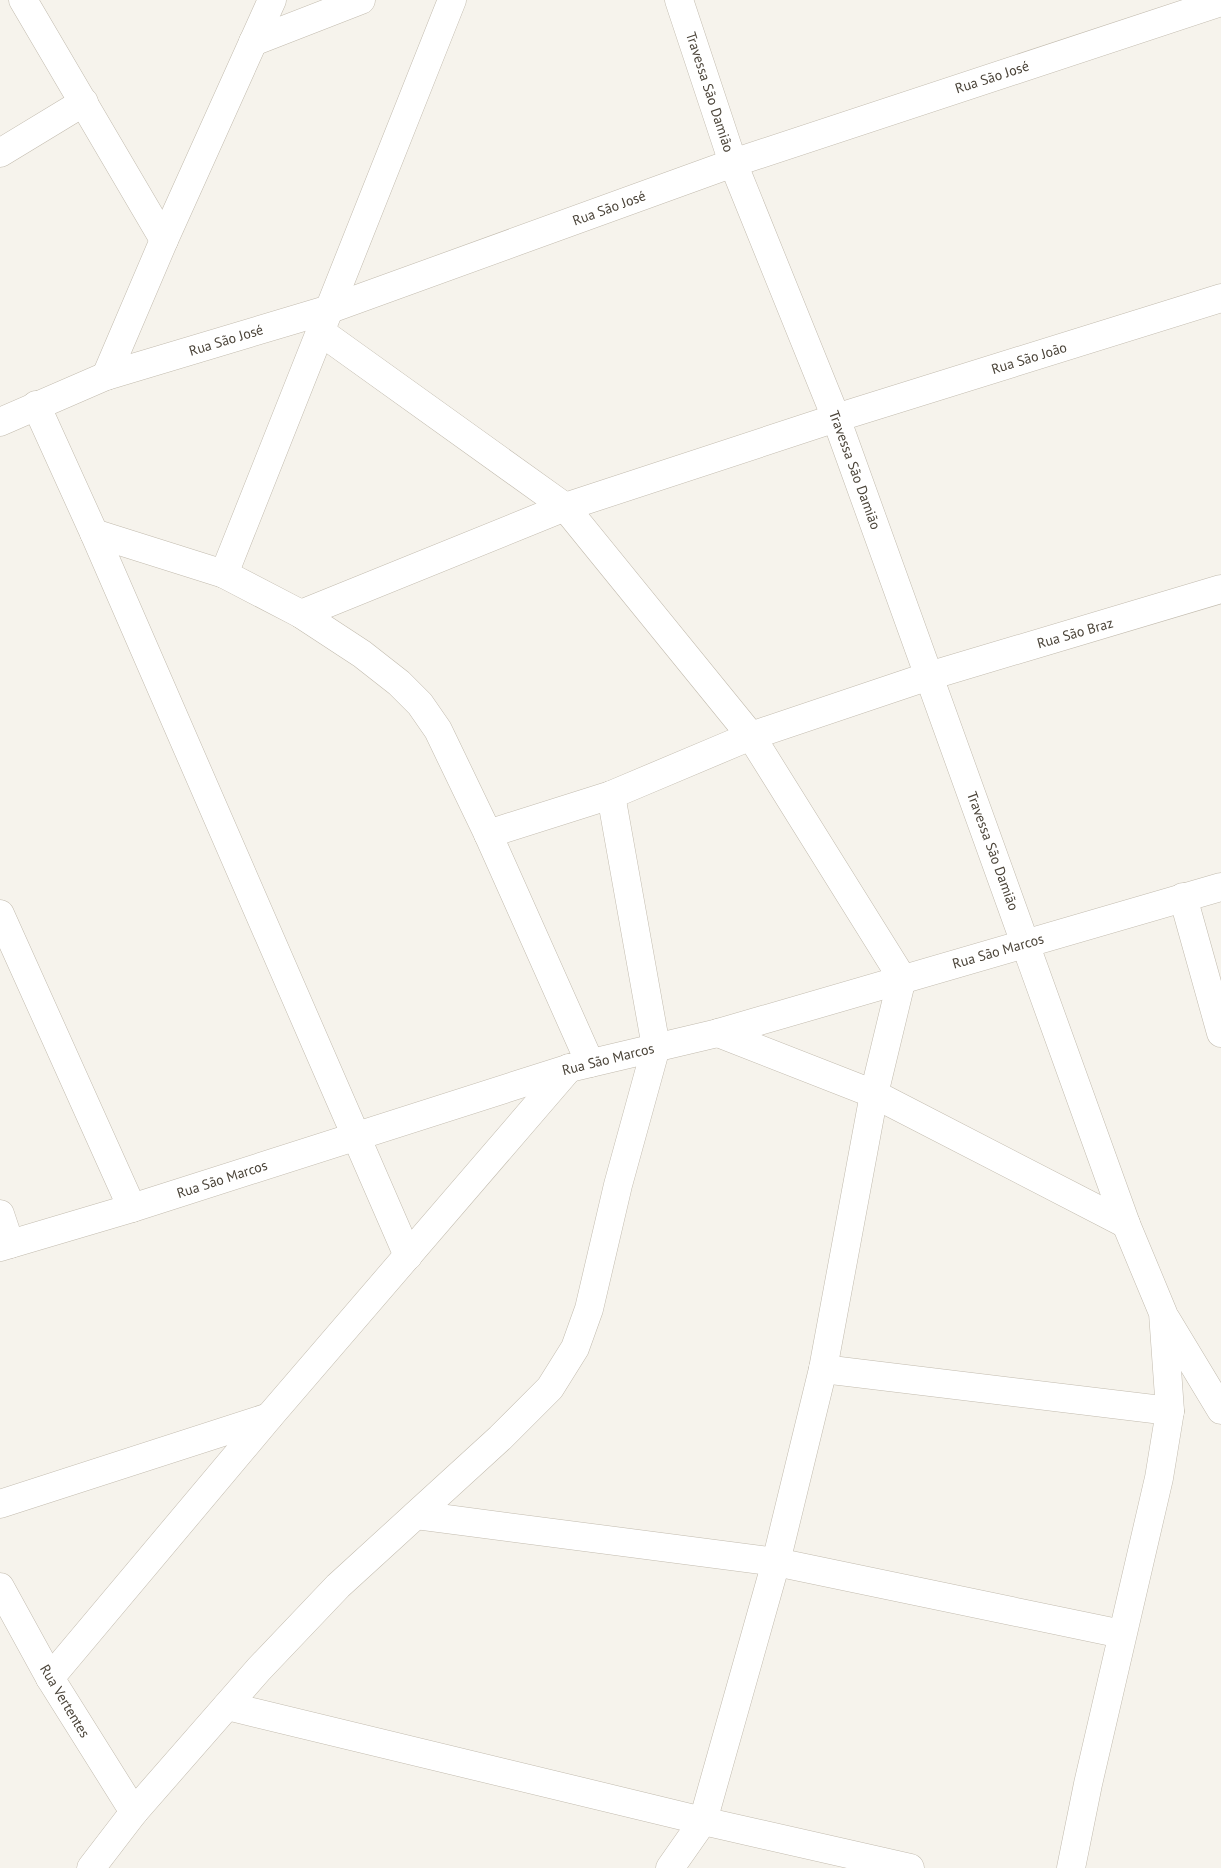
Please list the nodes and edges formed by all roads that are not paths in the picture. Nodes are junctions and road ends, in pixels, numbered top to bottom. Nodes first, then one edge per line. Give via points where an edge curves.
1 (23, 0) edge
2 (272, 0) edge
3 (361, 0) edge
4 (452, 0) edge
5 (679, 0) edge
6 (1221, 2) edge
7 (254, 42) junction
8 (84, 102) junction
9 (0, 153) edge
10 (733, 163) junction
11 (164, 240) junction
12 (1221, 298) edge
13 (326, 321) junction
14 (106, 376) junction
15 (36, 405) junction
16 (836, 418) junction
17 (0, 422) edge
18 (565, 507) junction
19 (94, 533) junction
20 (224, 574) junction
21 (1221, 589) edge
22 (302, 614) junction
23 (929, 676) junction
24 (751, 736) junction
25 (611, 794) junction
26 (488, 834) junction
27 (1221, 887) edge
28 (1183, 897) junction
29 (0, 914) edge
30 (1026, 943) junction
31 (902, 978) junction
32 (718, 1033) junction
33 (1221, 1033) edge
34 (656, 1047) junction
35 (580, 1066) junction
36 (874, 1094) junction
37 (357, 1136) junction
38 (132, 1208) junction
39 (0, 1214) edge
40 (1126, 1224) junction
41 (5, 1245) edge
42 (408, 1256) junction
43 (1163, 1313) junction
44 (823, 1369) junction
45 (1221, 1410) edge
46 (1170, 1411) junction
47 (269, 1417) junction
48 (0, 1504) edge
49 (416, 1515) junction
50 (776, 1562) junction
51 (0, 1587) edge
52 (1122, 1634) junction
53 (50, 1678) junction
54 (227, 1706) junction
55 (134, 1812) junction
56 (703, 1821) junction
57 (91, 1868) edge
58 (670, 1868) edge
59 (910, 1868) edge
60 (1071, 1868) edge

1 - 8 street
2 - 7 street
3 - 7 street
4 - 13 street
5 - 10 street, Travessa São Damião
6 - 10 street, Rua São José
7 - 11 street
8 - 9 street
8 - 11 street
10 - 13 street, Rua São José
10 - 16 street, Travessa São Damião
11 - 14 street
12 - 16 street, Rua São João
13 - 14 street, Rua São José
13 - 18 street
13 - 20 street
14 - 15 street, Rua São José
15 - 17 street, Rua São José
15 - 19 street
16 - 18 street, Rua São João
16 - 23 street, Travessa São Damião
18 - 22 street, Rua São João
18 - 24 street
19 - 20 street
19 - 37 street
20 - 22 street
21 - 23 street, Rua São Braz
22 - 26 street via 362,654 420,704 438,730
23 - 24 street, Rua São Braz
23 - 30 street, Travessa São Damião
24 - 25 street, Rua São Braz
24 - 31 street
25 - 26 street, Rua São Braz
25 - 34 street
26 - 35 street
27 - 28 street, Rua São Marcos
28 - 30 street, Rua São Marcos
28 - 33 street
29 - 38 street
30 - 31 street, Rua São Marcos
30 - 40 street, Travessa São Damião
31 - 32 street, Rua São Marcos
31 - 36 street
32 - 34 street, Rua São Marcos
32 - 36 street
34 - 35 street, Rua São Marcos
34 - 49 street via 618,1185 589,1309 575,1348 550,1388
35 - 37 street, Rua São Marcos
35 - 42 street
36 - 40 street
36 - 44 street
37 - 38 street, Rua São Marcos
37 - 42 street
38 - 41 street, Rua São Marcos
39 - 41 street
40 - 43 street, Travessa São Damião
42 - 47 street
43 - 45 street
43 - 46 street
44 - 46 street
44 - 50 street
46 - 52 street via 1159,1478
47 - 48 street
47 - 53 street
49 - 50 street
49 - 54 street via 338,1586
50 - 52 street
50 - 56 street
51 - 53 street, Rua Vertentes
52 - 60 street
53 - 55 street, Rua Vertentes
54 - 55 street
54 - 56 street
55 - 57 street
56 - 58 street
56 - 59 street

